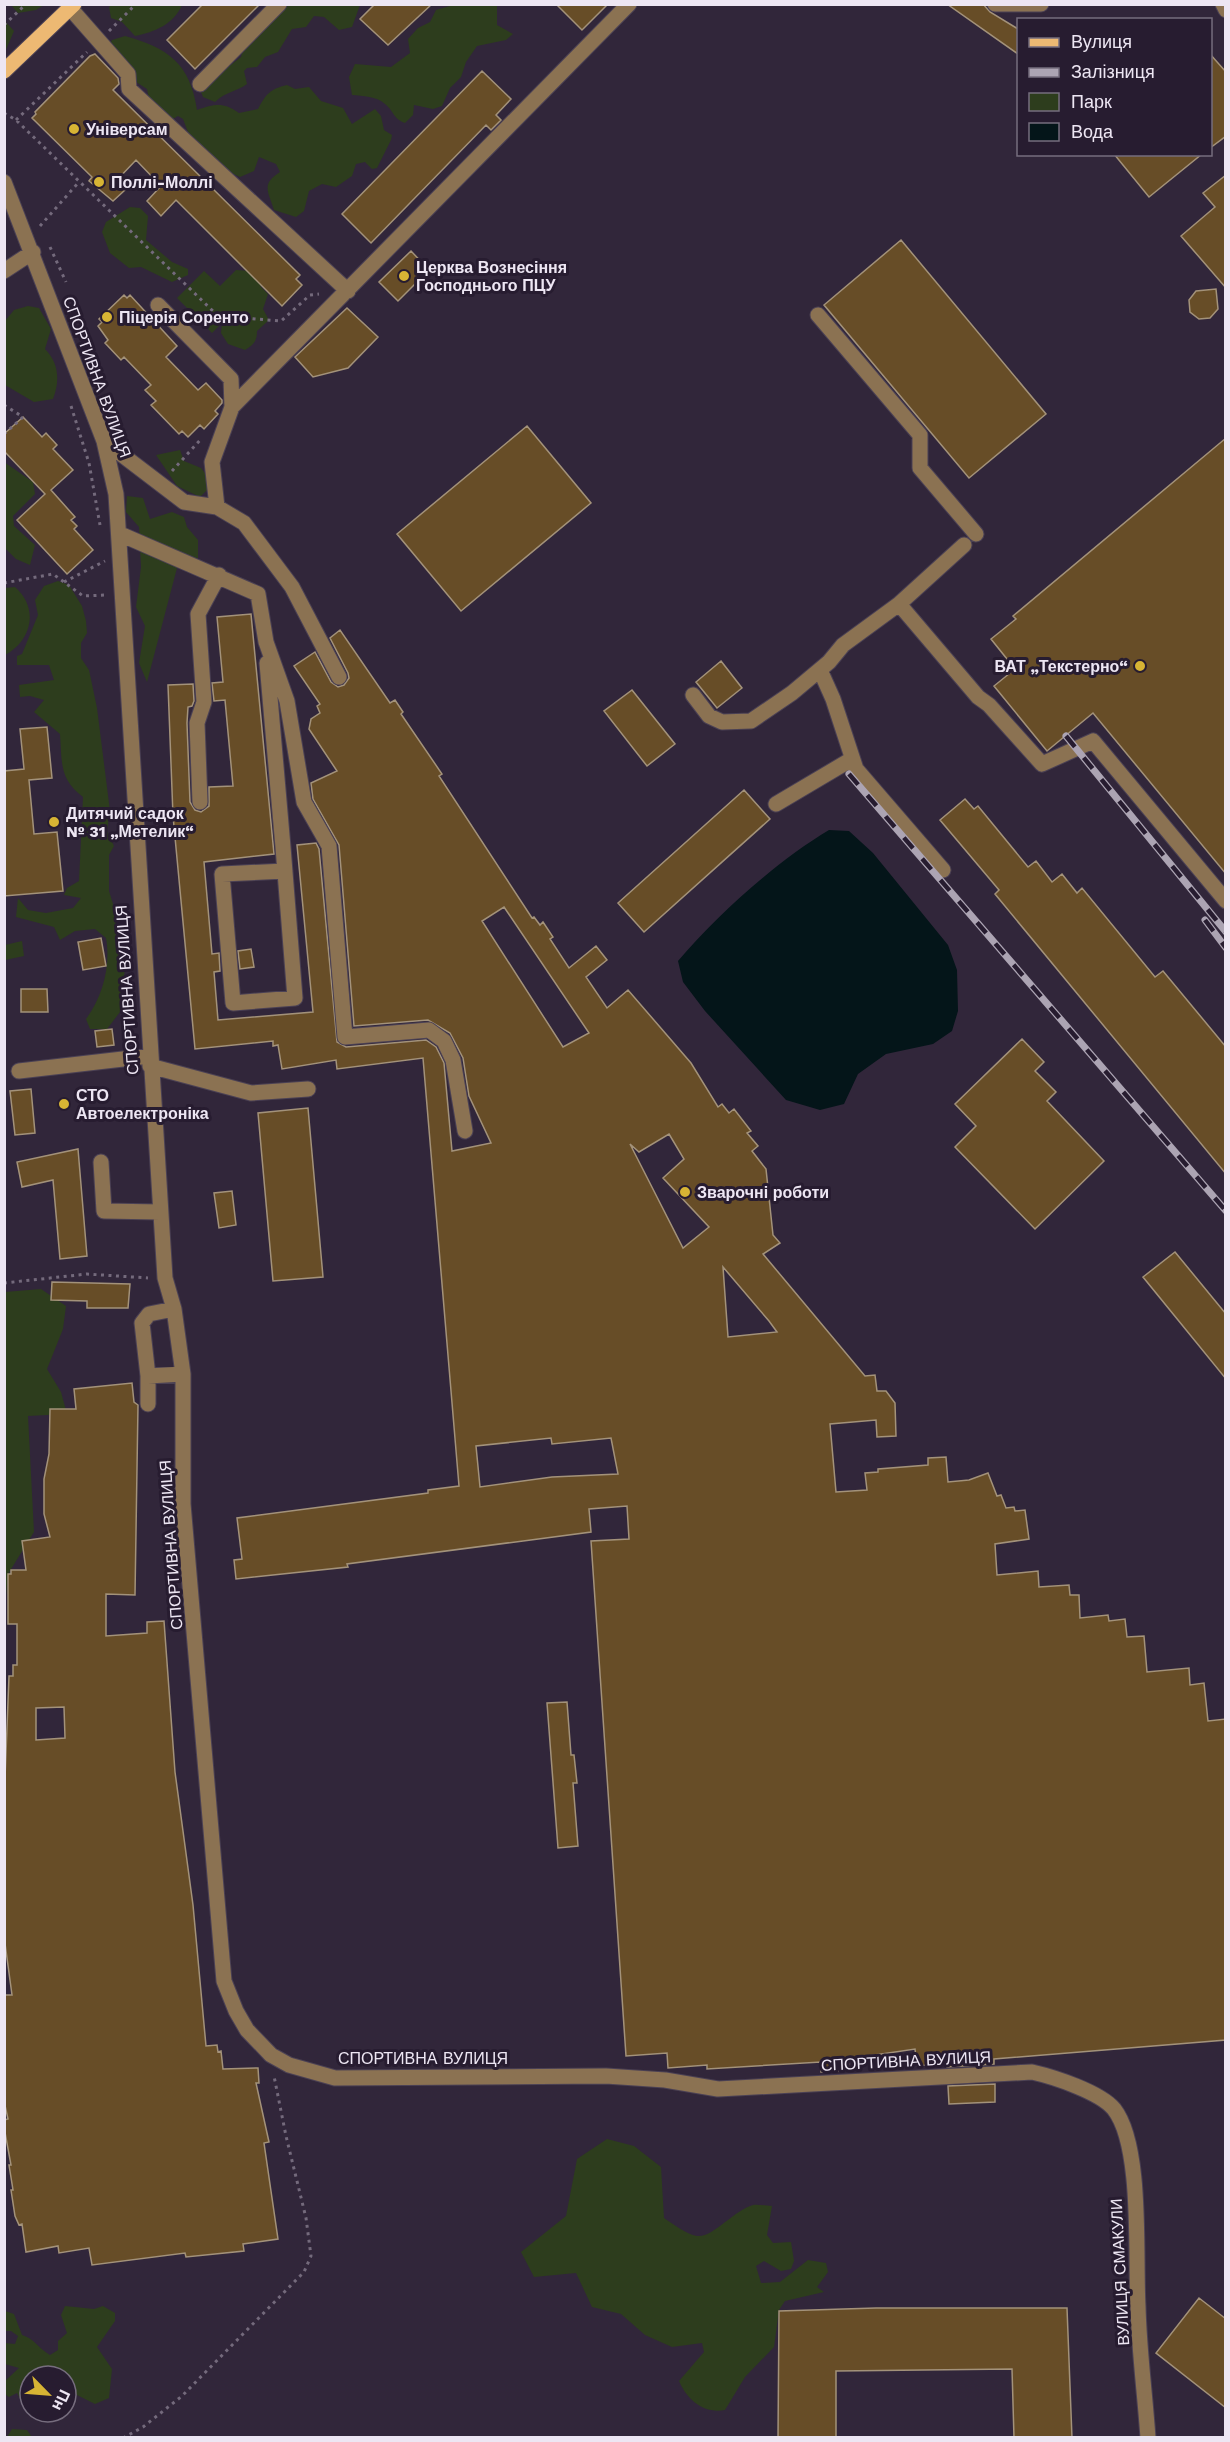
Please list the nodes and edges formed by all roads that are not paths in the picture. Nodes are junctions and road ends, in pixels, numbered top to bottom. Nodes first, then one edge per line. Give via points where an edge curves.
1 (279, 4) edge
2 (629, 4) edge
3 (995, 4) edge
4 (1041, 4) edge
5 (1223, 4) edge
6 (72, 6) edge
7 (1226, 10) edge
8 (4, 71) edge
9 (200, 84) dead end
10 (4, 182) edge
11 (33, 252) junction
12 (4, 271) edge
13 (348, 291) junction
14 (158, 305) dead end
15 (818, 315) dead end
16 (232, 407) junction
17 (104, 441) junction
18 (217, 507) junction
19 (120, 534) junction
20 (976, 534) dead end
21 (964, 544) dead end
22 (219, 575) junction
23 (899, 604) junction
24 (266, 642) junction
25 (820, 670) junction
26 (339, 677) dead end
27 (693, 695) dead end
28 (852, 759) junction
29 (200, 802) dead end
30 (776, 804) dead end
31 (943, 870) dead end
32 (285, 871) junction
33 (1226, 901) edge
34 (150, 1061) junction
35 (19, 1071) dead end
36 (308, 1089) dead end
37 (465, 1131) dead end
38 (101, 1162) dead end
39 (160, 1212) junction
40 (174, 1308) junction
41 (183, 1374) junction
42 (148, 1376) junction
43 (148, 1404) dead end
44 (1114, 2108) joint
45 (1148, 2438) edge

1 - 9 street
2 - 13 street
3 - 4 street
5 - 7 street
6 - 8 main road
6 - 13 street via 128,74 129,89
10 - 11 street, СПОРТИВНА ВУЛИЦЯ
11 - 12 street
11 - 17 street, СПОРТИВНА ВУЛИЦЯ
13 - 16 street
14 - 16 street via 231,379
15 - 20 street via 920,435 920,468
16 - 18 street via 212,462
17 - 18 street via 184,502
17 - 19 street, СПОРТИВНА ВУЛИЦЯ
18 - 26 street via 244,523 292,587
19 - 22 street
19 - 34 street, СПОРТИВНА ВУЛИЦЯ
21 - 23 street
22 - 24 street via 258,594
22 - 29 street via 198,614 204,702 197,723
23 - 25 street via 858,633
23 - 33 street via 978,697 990,705 1042,764 1093,741
24 - 32 street
24 - 37 street via 286,701 304,802 329,846 345,1037 429,1030 444,1041 453,1060
25 - 27 street via 751,721 722,722 709,716
25 - 28 street
28 - 30 street
28 - 31 street via 856,769
32 - 32 street via 222,874 233,1003 295,998
34 - 35 street
34 - 36 street via 251,1093
34 - 39 street, СПОРТИВНА ВУЛИЦЯ
38 - 39 street via 104,1211
39 - 40 street, СПОРТИВНА ВУЛИЦЯ via 165,1278
40 - 41 street, СПОРТИВНА ВУЛИЦЯ
40 - 42 street via 149,1314 142,1323
41 - 42 street
41 - 44 street, СПОРТИВНА ВУЛИЦЯ via 183,1504 224,1981 247,2030 271,2055 289,2065 335,2078 606,2076 718,2089 1032,2072 1076,2086
42 - 43 street
44 - 45 street, ВУЛИЦЯ СМАКУЛИ via 1126,2133 1133,2168

